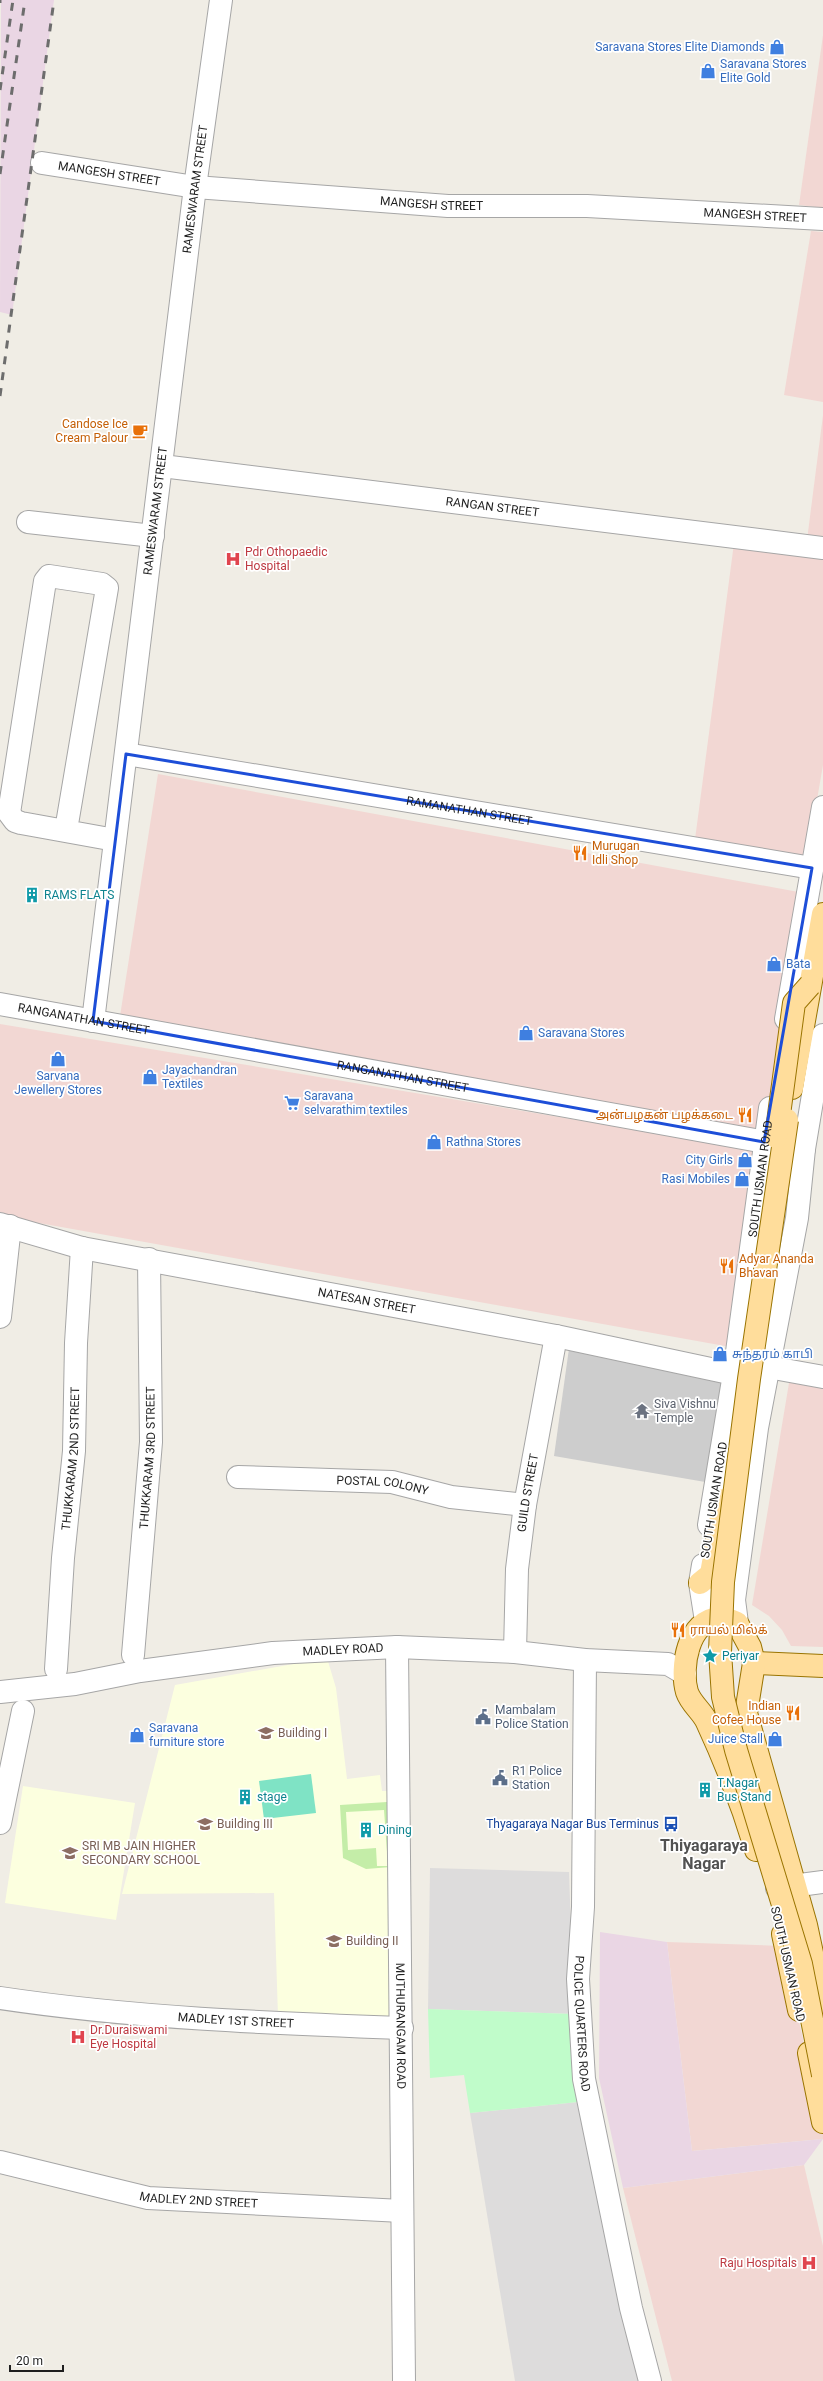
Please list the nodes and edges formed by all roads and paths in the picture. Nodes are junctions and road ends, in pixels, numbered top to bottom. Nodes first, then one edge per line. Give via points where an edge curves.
1 (220, 0) edge
2 (42, 163) dead end
3 (195, 187) junction
4 (823, 219) edge
5 (162, 466) junction
6 (28, 522) dead end
7 (153, 536) junction
8 (823, 548) edge
9 (126, 754) junction
10 (823, 807) edge
11 (66, 830) junction
12 (115, 840) junction
13 (812, 868) junction
14 (823, 914) edge
15 (810, 986) junction
16 (0, 1004) edge
17 (93, 1021) junction
18 (823, 1035) edge
19 (817, 1100) edge
20 (764, 1142) junction
21 (804, 1149) junction
22 (5, 1225) edge
23 (82, 1248) junction
24 (149, 1259) junction
25 (0, 1317) edge
26 (556, 1336) junction
27 (768, 1367) junction
28 (734, 1374) junction
29 (823, 1377) edge
30 (238, 1477) dead end
31 (525, 1505) junction
32 (700, 1582) junction
33 (706, 1621) junction
34 (737, 1623) junction
35 (397, 1647) junction
36 (515, 1652) junction
37 (133, 1655) dead end
38 (585, 1660) junction
39 (754, 1663) junction
40 (823, 1666) edge
41 (56, 1669) dead end
42 (685, 1674) junction
43 (0, 1692) edge
44 (23, 1711) dead end
45 (746, 1713) junction
46 (706, 1720) junction
47 (0, 1823) edge
48 (823, 1882) edge
49 (794, 1885) junction
50 (770, 1890) junction
51 (0, 1998) edge
52 (823, 2005) edge
53 (402, 2028) junction
54 (823, 2075) edge
55 (823, 2122) edge
56 (0, 2162) edge
57 (402, 2211) junction
58 (404, 2381) edge
59 (650, 2381) edge

1 - 3 street, RAMESWARAM STREET
2 - 3 street, MANGESH STREET
3 - 4 street, MANGESH STREET via 448,206 587,206
3 - 5 street, RAMESWARAM STREET
5 - 7 street, RAMESWARAM STREET
5 - 8 street, RANGAN STREET
6 - 7 street
7 - 9 street, RAMESWARAM STREET
9 - 12 street, RAMESWARAM STREET
9 - 13 street, RAMANATHAN STREET
10 - 13 street, SOUTH USMAN ROAD
11 - 11 street via 15,821 8,808 45,581 50,576 102,584 107,588
11 - 12 street
12 - 17 street, RAMESWARAM STREET
13 - 20 street, SOUTH USMAN ROAD
14 - 15 main road, SOUTH USMAN ROAD
15 - 32 main road, bridge via 794,1003 724,1500 711,1574
15 - 54 main road, SOUTH USMAN ROAD, bridge via 749,1379 723,1582 720,1652 723,1697 736,1750 801,1964
16 - 17 street, RANGANATHAN STREET
17 - 20 street, RANGANATHAN STREET
18 - 19 street, SOUTH USMAN ROAD
19 - 21 street, SOUTH USMAN ROAD
20 - 21 street, RANGANATHAN STREET
20 - 28 street, SOUTH USMAN ROAD
21 - 27 street, SOUTH USMAN ROAD via 797,1218
22 - 23 street, NATESAN STREET
22 - 25 street
23 - 24 street, NATESAN STREET
23 - 41 street, THUKKARAM 2ND STREET via 76,1344 74,1451 63,1558
24 - 26 street, NATESAN STREET
24 - 37 street, THUKKARAM 3RD STREET via 151,1442
26 - 28 street, NATESAN STREET
26 - 31 street, GUILD STREET
27 - 29 street
27 - 34 street, SOUTH USMAN ROAD via 734,1600
28 - 32 street, SOUTH USMAN ROAD
30 - 31 street, POSTAL COLONY via 392,1482 451,1497
31 - 36 street, GUILD STREET via 517,1569
32 - 33 street, SOUTH USMAN ROAD
33 - 34 main road via 722,1617
33 - 42 main road, SOUTH USMAN ROAD via 687,1653
34 - 39 main road, SOUTH USMAN ROAD via 750,1647
35 - 36 street, MADLEY ROAD
35 - 43 street, MADLEY ROAD via 273,1654 140,1671 75,1684
35 - 53 street, MUTHURANGAM ROAD
36 - 38 street, MADLEY ROAD
38 - 42 street, MADLEY ROAD via 668,1664
38 - 59 street, POLICE QUARTERS ROAD via 582,1907 578,1979 584,2080 631,2308
39 - 40 main road
39 - 45 main road, SOUTH USMAN ROAD
42 - 46 main road, SOUTH USMAN ROAD via 691,1701
44 - 47 street
45 - 46 main road
45 - 49 main road, SOUTH USMAN ROAD
46 - 50 main road, SOUTH USMAN ROAD
48 - 49 street
49 - 50 street
49 - 52 main road, SOUTH USMAN ROAD via 806,1925
50 - 55 main road, SOUTH USMAN ROAD via 782,1929
51 - 53 street, MADLEY 1ST STREET via 217,2021
53 - 57 street, MUTHURANGAM ROAD
56 - 57 street, MADLEY 2ND STREET via 148,2198
57 - 58 street, MUTHURANGAM ROAD

